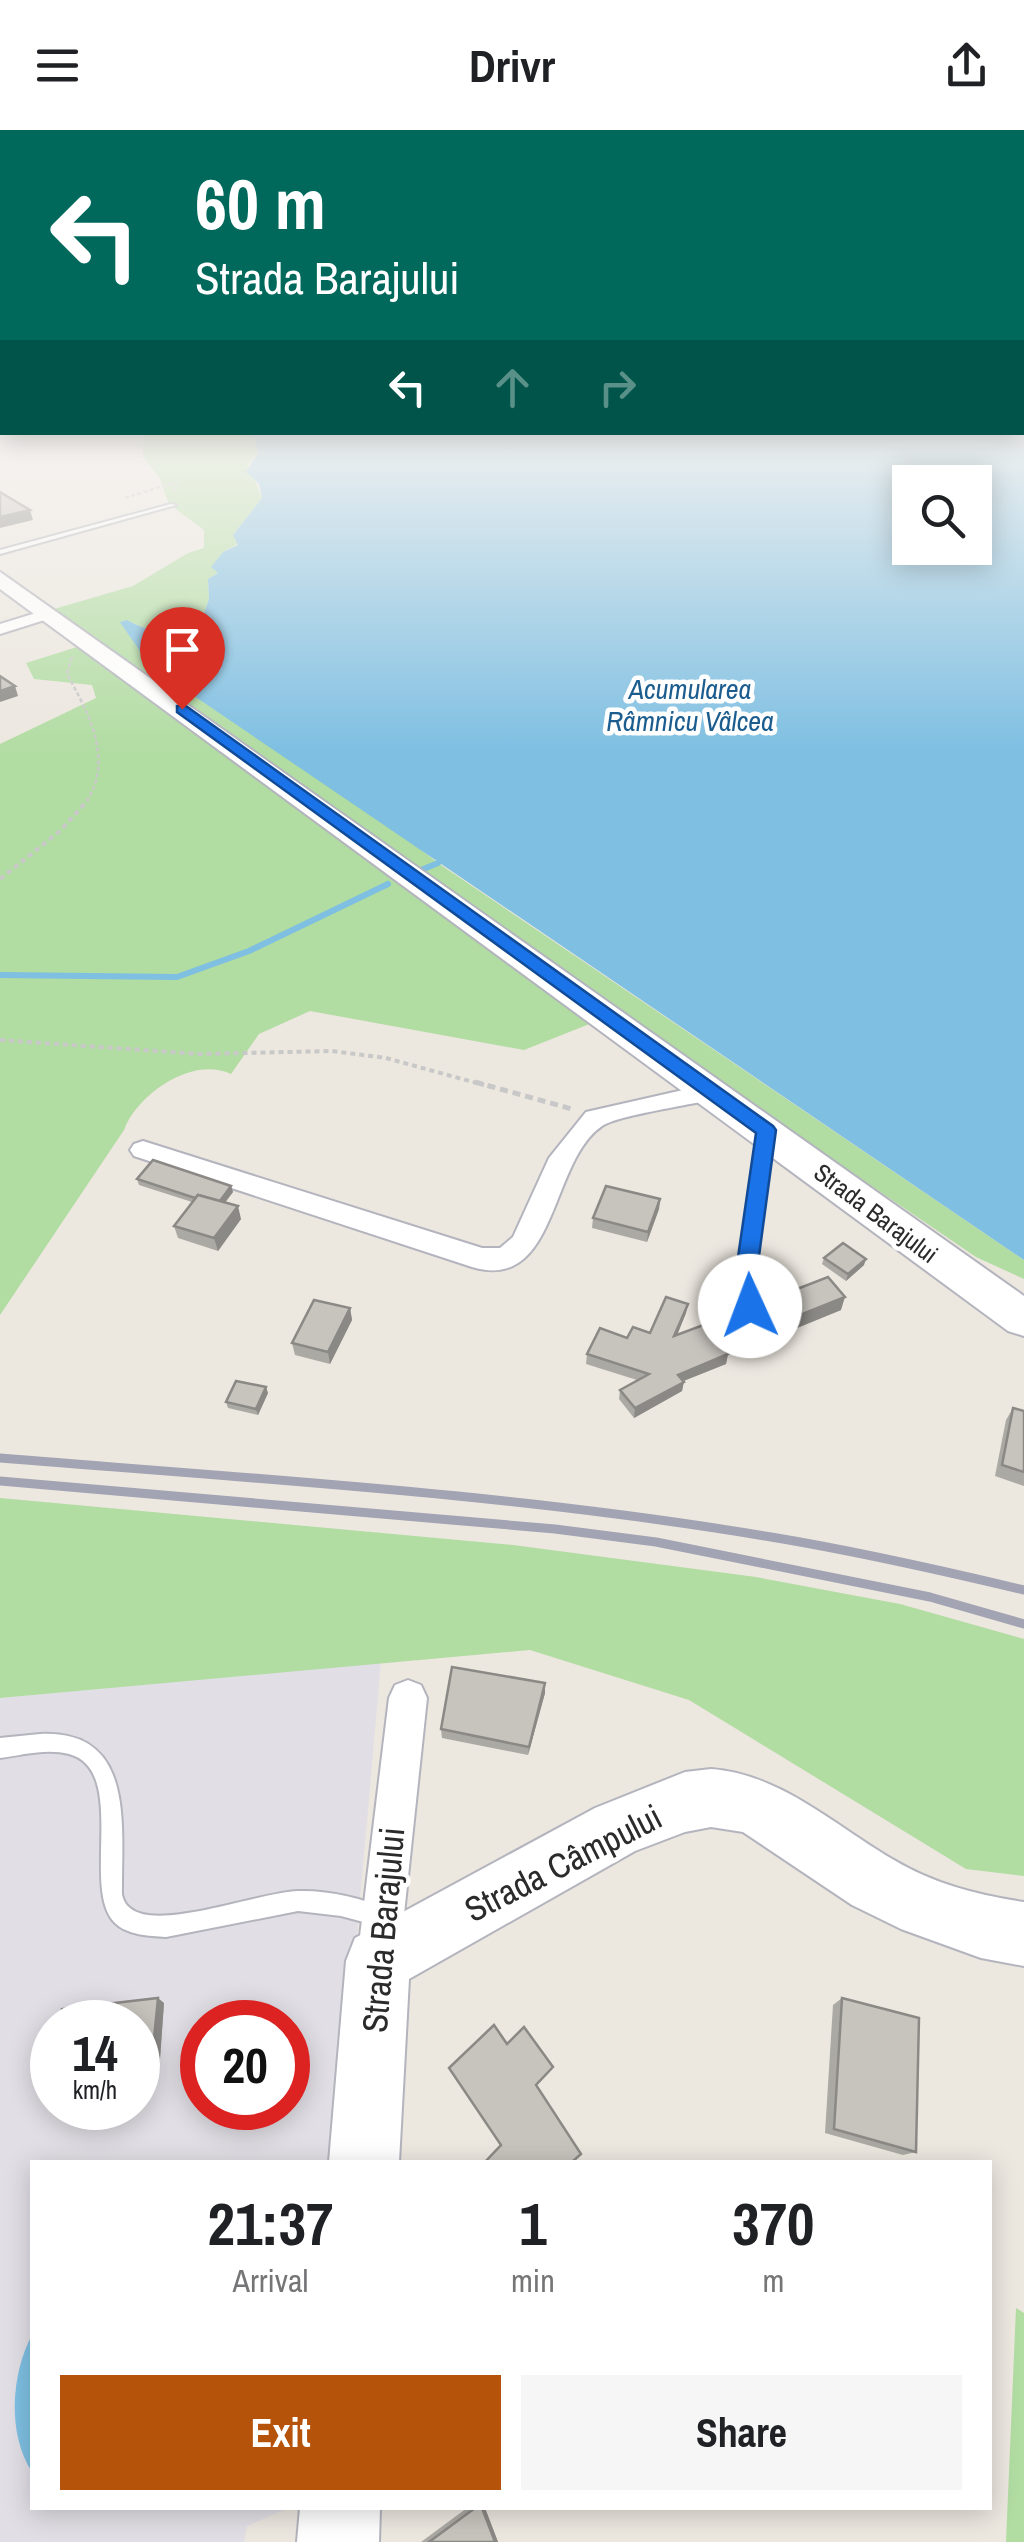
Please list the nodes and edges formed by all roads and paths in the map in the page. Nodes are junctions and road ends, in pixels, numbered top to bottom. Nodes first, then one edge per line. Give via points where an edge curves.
1 (90, 528) edge
2 (0, 552) edge
3 (0, 579) edge
4 (49, 614) junction
5 (0, 629) edge
6 (85, 640) junction
7 (0, 878) edge
8 (0, 1040) edge
9 (714, 1091) junction
10 (604, 1114) junction
11 (766, 1130) junction
12 (143, 1150) dead end
13 (750, 1306) dead end
14 (1024, 1318) edge
15 (408, 1698) dead end
16 (0, 1748) edge
17 (1024, 1934) edge
18 (380, 1939) junction
19 (364, 2160) edge
20 (340, 2510) edge
21 (338, 2542) edge

1 - 2 lane
3 - 4 street, Strada Barajului
4 - 5 street
4 - 6 street, Strada Barajului
6 - 7 path via 67,674 91,717 101,775 59,834
6 - 9 street, Strada Barajului
8 - 10 path via 200,1054 350,1053
9 - 10 street
9 - 11 street, Strada Barajului
10 - 12 street via 582,1129 564,1155 519,1251 501,1260 343,1217
11 - 13 lane via 746,1278
11 - 14 street, Strada Barajului
15 - 18 street, Strada Barajului
16 - 18 lane via 56,1743 80,1748 99,1762 108,1784 112,1895 129,1920 170,1926 263,1905 338,1903
17 - 18 street, Strada Câmpului via 923,1907 762,1810 711,1798 616,1829
18 - 19 street, Strada Barajului
20 - 21 street

